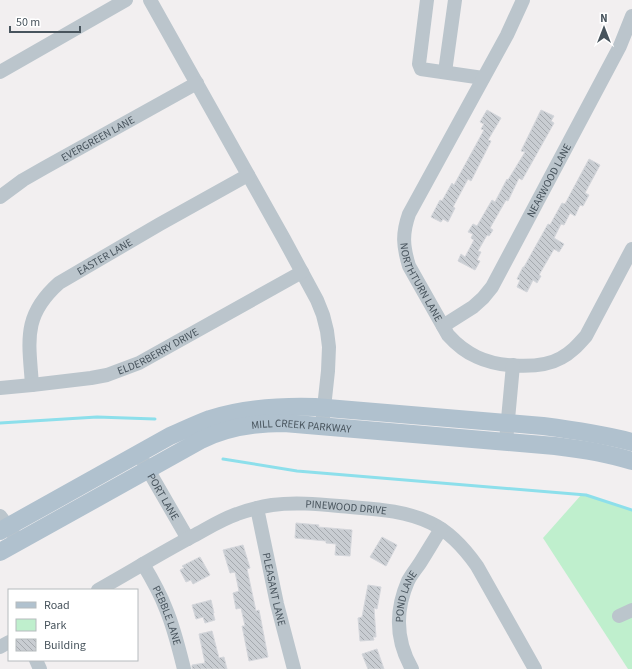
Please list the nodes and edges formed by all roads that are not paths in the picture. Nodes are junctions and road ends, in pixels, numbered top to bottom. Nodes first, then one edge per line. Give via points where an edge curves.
1 (126, 0) edge
2 (150, 0) edge
3 (427, 0) edge
4 (455, 0) edge
5 (518, 2) edge
6 (632, 16) edge
7 (0, 72) edge
8 (445, 72) junction
9 (483, 78) junction
10 (196, 83) junction
11 (248, 175) junction
12 (0, 197) edge
13 (632, 249) edge
14 (302, 272) junction
15 (443, 326) junction
16 (513, 365) junction
17 (32, 385) junction
18 (0, 388) edge
19 (325, 408) junction
20 (322, 426) junction
21 (507, 432) junction
22 (632, 442) edge
23 (139, 454) junction
24 (632, 461) edge
25 (147, 469) junction
26 (257, 508) junction
27 (3, 524) edge
28 (441, 529) junction
29 (188, 539) junction
30 (18, 542) junction
31 (0, 552) edge
32 (143, 564) junction
33 (100, 589) edge
34 (632, 610) edge
35 (619, 616) dead end
36 (184, 669) edge
37 (294, 669) edge
38 (412, 669) edge
39 (535, 669) edge

1 - 7 street
2 - 10 street
3 - 8 street via 419,64 421,69
4 - 8 street
5 - 9 street, NORTHTURN LANE via 507,35
6 - 15 street, NEARWOOD LANE via 620,46 492,287 473,307
8 - 9 street
9 - 15 street, NORTHTURN LANE via 409,214 405,229 404,244 409,266
10 - 11 street
10 - 12 street, EVERGREEN LANE via 23,180
11 - 14 street
11 - 17 street, EASTER LANE via 59,283 49,292 35,312 31,324 28,341
13 - 16 street, NORTHTURN LANE via 586,336 576,347 568,354 546,364
14 - 17 street, ELDERBERRY DRIVE via 139,363 91,378
14 - 19 street via 317,300 327,331 329,347
15 - 16 street, NORTHTURN LANE via 454,342 465,351 495,363
16 - 21 street
17 - 18 street, ELDERBERRY DRIVE
19 - 20 street
19 - 21 main road, MILL CREEK PARKWAY
19 - 23 main road, MILL CREEK PARKWAY via 291,406 220,416 191,426
20 - 21 main road, MILL CREEK PARKWAY
20 - 25 main road, MILL CREEK PARKWAY via 268,423 237,427 208,437
21 - 22 main road, MILL CREEK PARKWAY via 580,431
21 - 24 main road, MILL CREEK PARKWAY
23 - 25 street, PORT LANE
23 - 27 main road, MILL CREEK PARKWAY
25 - 29 street, PORT LANE
25 - 30 main road, MILL CREEK PARKWAY
26 - 28 street, PINEWOOD DRIVE via 292,504 365,508 399,512
26 - 29 street, PINEWOOD DRIVE via 224,520
26 - 37 street, PLEASANT LANE
27 - 30 street
28 - 38 street, POND LANE via 409,580 400,607 400,636 406,659
28 - 39 street, PINEWOOD DRIVE via 457,542 477,566
29 - 32 street, PINEWOOD DRIVE
30 - 31 main road, MILL CREEK PARKWAY
32 - 33 street, PINEWOOD DRIVE
32 - 36 street, PEBBLE LANE via 168,613
34 - 35 street

